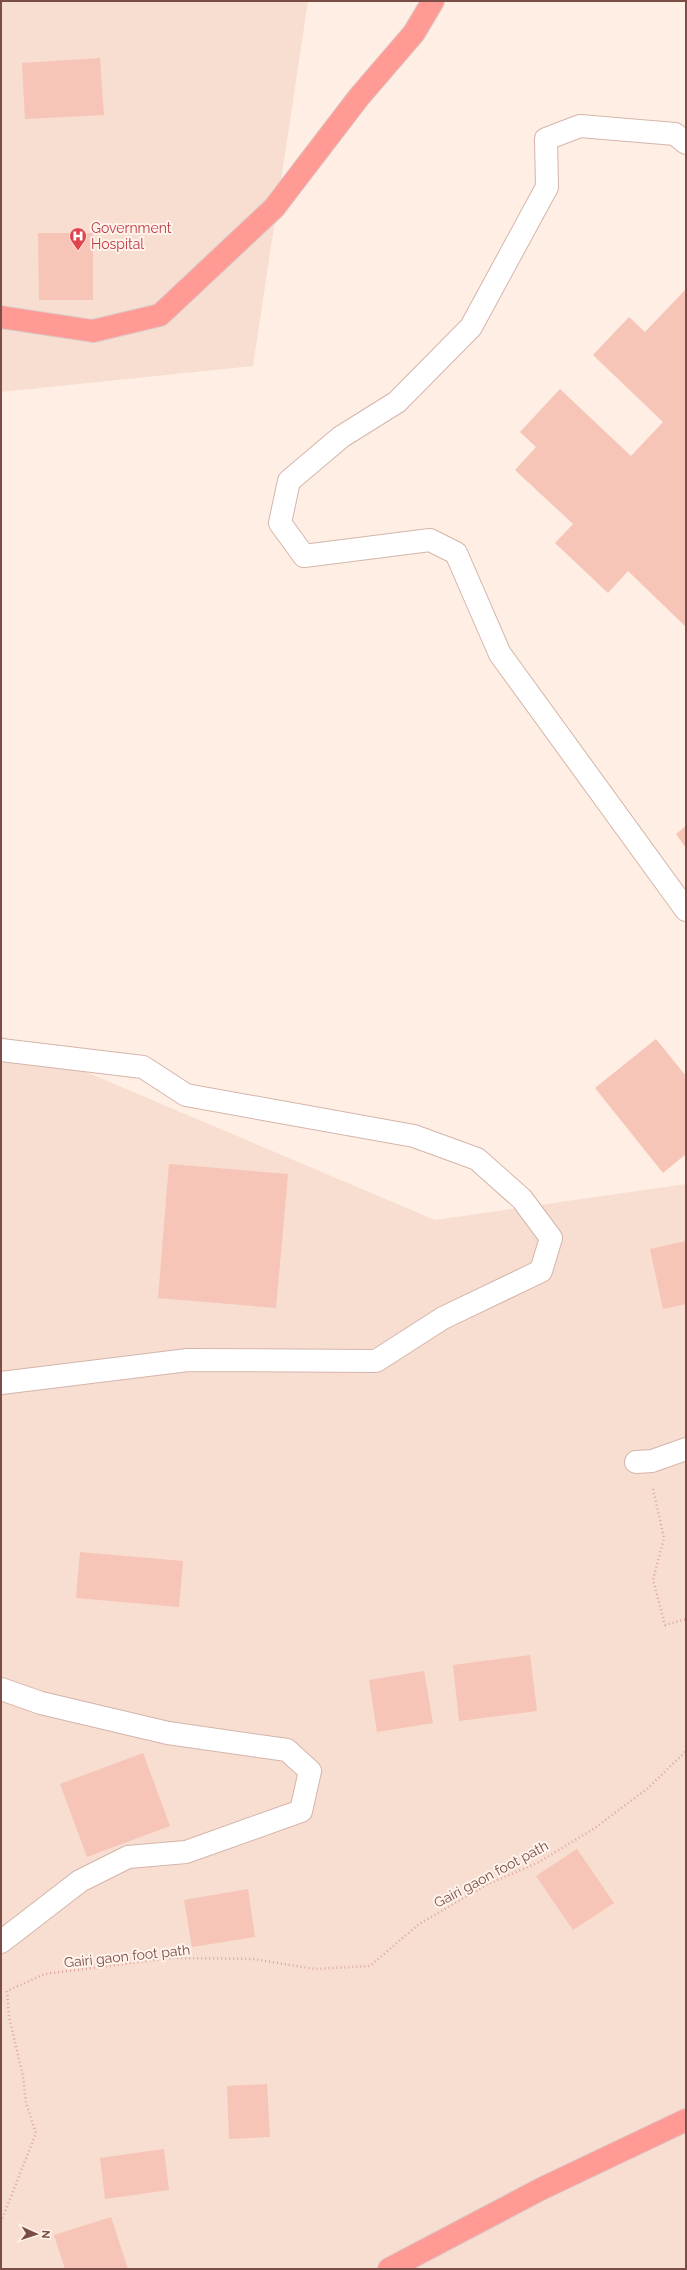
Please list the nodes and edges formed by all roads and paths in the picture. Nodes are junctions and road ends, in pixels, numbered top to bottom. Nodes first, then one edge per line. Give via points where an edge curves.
1 (434, 1) edge
2 (686, 143) edge
3 (1, 318) edge
4 (686, 910) edge
5 (1, 1050) edge
6 (1, 1383) edge
7 (686, 1449) edge
8 (644, 1461) joint
9 (686, 1619) edge
10 (1, 1689) edge
11 (686, 1750) edge
12 (1, 1942) edge
13 (686, 2120) edge
14 (1, 2222) edge
15 (389, 2269) edge

1 - 3 highway via 414,33 359,97 274,208 160,315 93,331
2 - 4 street via 675,134 580,126 546,139 547,187 471,327 397,402 341,437 289,481 280,523 304,556 430,540 456,553 500,654
5 - 6 street via 144,1067 186,1095 414,1136 477,1159 522,1199 551,1238 541,1271 443,1318 376,1361 188,1360
7 - 8 street
8 - 9 path via 664,1538 653,1580 665,1625
10 - 12 street via 41,1704 168,1733 286,1750 310,1771 301,1811 186,1852 128,1857 80,1881
11 - 14 path, Gairi gaon foot path via 648,1788 595,1828 539,1862 486,1885 419,1924 370,1966 315,1969 252,1959 172,1958 46,1974 8,1992 9,2017 24,2076 26,2103 36,2133
13 - 15 highway via 541,2189

